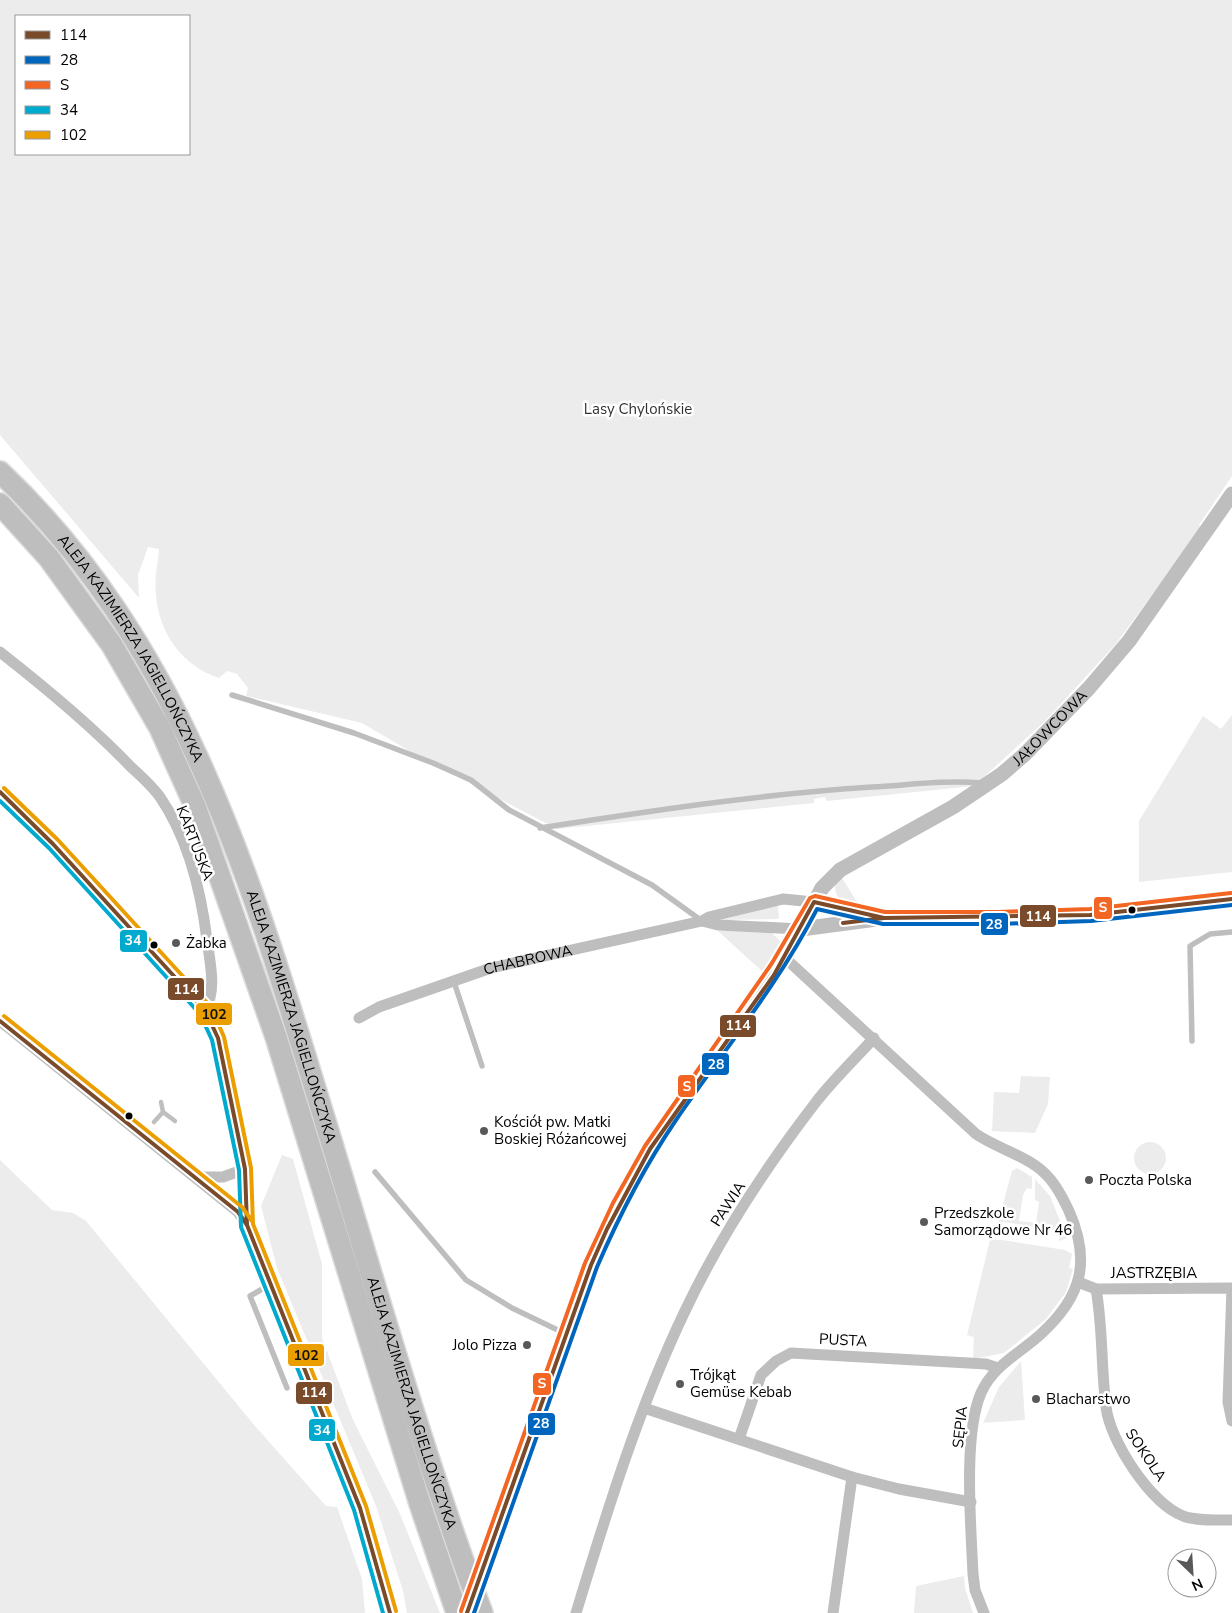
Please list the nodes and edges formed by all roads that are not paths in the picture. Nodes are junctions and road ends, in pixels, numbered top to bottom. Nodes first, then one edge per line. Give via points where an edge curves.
1 (0, 472) edge
2 (1232, 494) edge
3 (0, 504) edge
4 (0, 652) edge
5 (232, 695) dead end
6 (989, 783) junction
7 (0, 792) edge
8 (540, 828) junction
9 (1232, 899) edge
10 (814, 902) junction
11 (884, 918) junction
12 (702, 921) junction
13 (802, 929) junction
14 (1232, 932) edge
15 (785, 958) junction
16 (453, 979) junction
17 (205, 1010) junction
18 (359, 1018) dead end
19 (0, 1021) edge
20 (874, 1038) junction
21 (1192, 1041) dead end
22 (482, 1066) dead end
23 (244, 1169) junction
24 (375, 1172) dead end
25 (196, 1177) junction
26 (247, 1225) junction
27 (1078, 1282) junction
28 (271, 1284) junction
29 (1232, 1288) edge
30 (1096, 1289) junction
31 (566, 1335) junction
32 (998, 1368) junction
33 (288, 1388) dead end
34 (644, 1408) junction
35 (1232, 1421) edge
36 (739, 1440) junction
37 (852, 1477) junction
38 (971, 1502) junction
39 (1232, 1520) edge
40 (390, 1613) edge
41 (457, 1613) edge
42 (467, 1613) edge
43 (482, 1613) edge
44 (576, 1613) edge
45 (833, 1613) edge
46 (984, 1613) edge

1 - 43 highway, ALEJA KAZIMIERZA JAGIELLOŃCZYKA via 78,556 110,601 166,692 201,762 278,969 445,1506
2 - 6 street, JAŁOWCOWA via 1129,641 1048,731
3 - 41 highway, ALEJA KAZIMIERZA JAGIELLOŃCZYKA via 49,558 112,645 160,728 195,806 276,1037 420,1504
4 - 17 street, KARTUSKA via 103,737 159,796 174,822 193,870 204,917 212,976 211,998
5 - 8 lane via 354,733 433,763 470,780 509,810
6 - 8 lane via 952,780 828,790 701,803
6 - 10 street, JAŁOWCOWA via 953,807 840,870 827,881
7 - 17 street via 53,844
8 - 12 lane via 652,885
9 - 11 street, CHABROWA via 1059,916
10 - 11 street, CHABROWA
10 - 12 street, CHABROWA via 783,899
10 - 13 street, JAŁOWCOWA
11 - 13 street, CHABROWA
12 - 13 street, CHABROWA via 718,925
12 - 16 street, CHABROWA
13 - 15 street, JAŁOWCOWA
14 - 21 lane via 1210,934 1190,946
15 - 20 street
15 - 31 street, JAŁOWCOWA via 650,1149 600,1245
16 - 18 street, CHABROWA via 379,1006
16 - 22 lane
17 - 23 street via 218,1038
19 - 25 street
20 - 27 street via 976,1134 1036,1166 1052,1180 1066,1203 1077,1233 1082,1266
20 - 34 street, PAWIA via 816,1101 738,1214 685,1311
23 - 25 street via 223,1177
23 - 26 street
24 - 31 lane via 466,1280
25 - 26 street via 238,1212
26 - 28 street
27 - 30 street, JASTRZĘBIA
27 - 32 street, SĘPIA via 1070,1300 1053,1323
28 - 33 lane via 250,1296
28 - 40 street via 360,1508
29 - 30 street, JASTRZĘBIA
29 - 35 street, JASTRZĘBIA via 1228,1402
30 - 39 street, SOKOLA via 1106,1407 1115,1438 1144,1482 1171,1509 1191,1518
31 - 42 street, JAŁOWCOWA, bridge
32 - 36 street, PUSTA via 986,1364 791,1353 776,1360 760,1376
32 - 38 street, SĘPIA via 982,1390 976,1405 972,1432
34 - 36 street
34 - 44 street, PAWIA
36 - 37 street
37 - 38 street
37 - 45 street
38 - 46 street, SĘPIA via 973,1574

